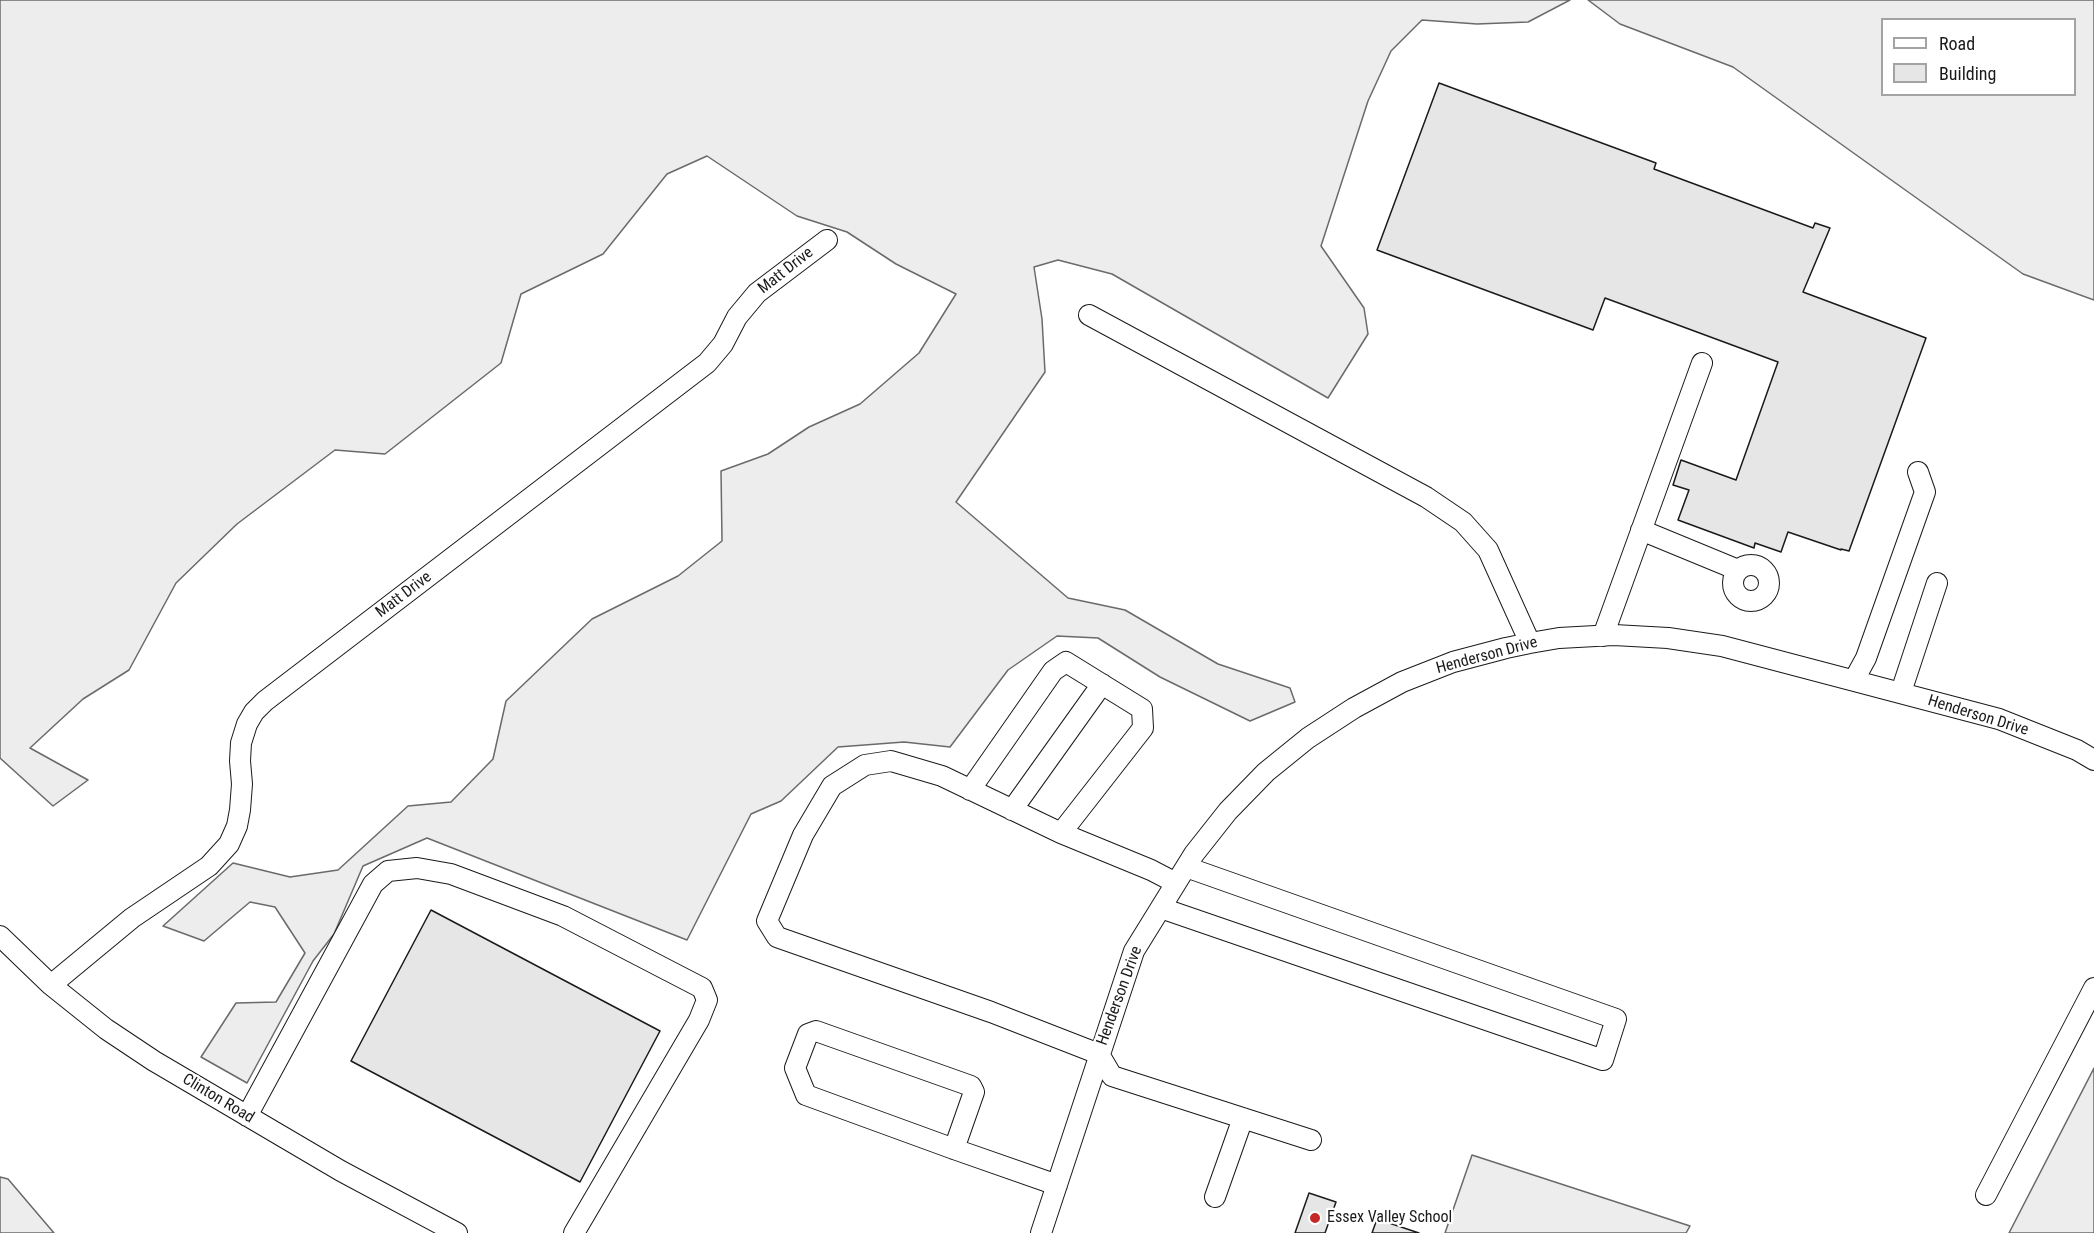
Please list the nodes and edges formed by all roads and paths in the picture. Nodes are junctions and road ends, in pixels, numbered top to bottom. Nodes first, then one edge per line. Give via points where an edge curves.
1 (827, 240) dead end
2 (1089, 315) dead end
3 (1702, 363) dead end
4 (1918, 472) dead end
5 (1641, 530) junction
6 (1738, 570) dead end
7 (1938, 583) dead end
8 (1603, 636) junction
9 (1530, 643) junction
10 (1854, 680) junction
11 (1102, 684) junction
12 (1901, 692) junction
13 (2094, 760) edge
14 (970, 790) junction
15 (1011, 810) junction
16 (1061, 833) junction
17 (1181, 875) junction
18 (1161, 908) junction
19 (0, 936) edge
20 (51, 985) junction
21 (2094, 988) edge
22 (1099, 1054) junction
23 (247, 1116) junction
24 (1243, 1118) junction
25 (1311, 1140) dead end
26 (954, 1149) junction
27 (1057, 1185) junction
28 (1986, 1195) dead end
29 (1215, 1197) dead end
30 (457, 1233) edge
31 (574, 1233) edge
32 (1041, 1233) edge

1 - 20 street, Matt Drive via 757,293 707,363 265,701 247,724 241,743 240,810 230,844 208,866 132,918
2 - 9 street via 1426,497 1463,522 1488,550
3 - 5 street
4 - 10 street via 1925,492 1866,658
5 - 6 street
5 - 8 street
7 - 12 street
8 - 9 street, Henderson Drive
8 - 10 street, Henderson Drive via 1668,638 1722,646
9 - 17 street, Henderson Drive via 1453,662 1402,682 1308,738 1266,772 1228,811
10 - 12 street, Henderson Drive
11 - 14 street via 1066,662 1053,671
11 - 15 street
11 - 16 street via 1142,709 1143,728
12 - 13 street, Henderson Drive via 1999,719
14 - 15 street
14 - 22 street via 942,776 891,761 865,765 832,786 803,835 766,921 777,937
15 - 16 street
16 - 17 street via 1151,870
17 - 18 street, Henderson Drive
17 - 18 street via 1616,1019 1603,1060
18 - 22 street, Henderson Drive via 1134,951
19 - 20 street, Clinton Road
20 - 23 street, Clinton Road via 106,1029
21 - 28 street
22 - 24 street via 1112,1076
22 - 27 street, Henderson Drive
23 - 30 street, Clinton Road
23 - 31 street via 373,884 387,871 417,868 451,874 563,916 702,988 707,1000
24 - 25 street
24 - 29 street
26 - 26 street via 806,1095 795,1068 808,1034 816,1031 971,1086 974,1092
26 - 27 street
27 - 32 street, Henderson Drive

